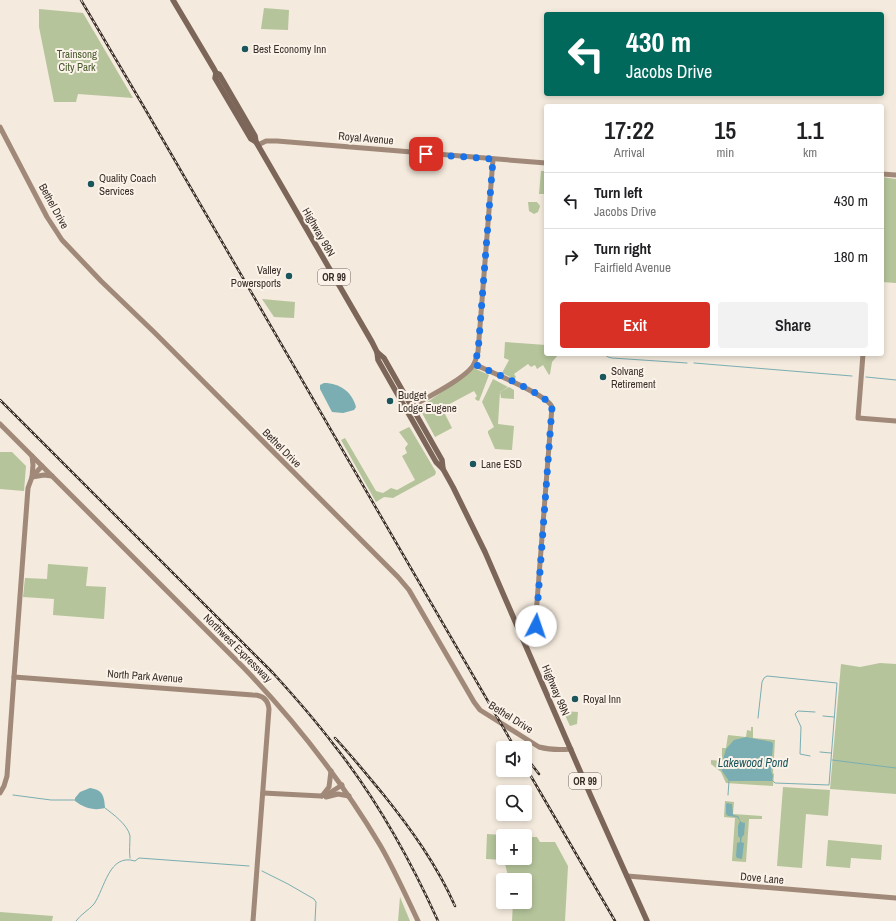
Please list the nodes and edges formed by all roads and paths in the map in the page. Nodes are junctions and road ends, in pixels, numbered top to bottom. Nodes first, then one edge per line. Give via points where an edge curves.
1 (174, 0) edge
2 (0, 127) edge
3 (257, 143) junction
4 (493, 159) junction
5 (544, 163) edge
6 (884, 174) edge
7 (896, 175) edge
8 (863, 356) edge
9 (474, 364) junction
10 (409, 408) junction
11 (896, 421) edge
12 (0, 424) edge
13 (32, 456) junction
14 (42, 466) junction
15 (52, 476) junction
16 (32, 477) junction
17 (524, 641) junction
18 (14, 677) junction
19 (571, 749) junction
20 (331, 771) junction
21 (342, 785) junction
22 (263, 792) junction
23 (0, 793) edge
24 (321, 796) junction
25 (349, 796) junction
26 (627, 876) junction
27 (896, 898) edge
28 (253, 921) edge
29 (418, 921) edge
30 (647, 921) edge

1 - 3 main road, Highway 99N / OR 99
2 - 19 street, Bethel Drive via 62,240 101,282 398,577 409,590 477,706 539,747
3 - 4 street, Royal Avenue via 277,141
3 - 10 main road, Highway 99N / OR 99 via 377,352 384,358
4 - 5 street, Royal Avenue
4 - 9 street via 478,352
6 - 7 street
8 - 11 street via 858,418
9 - 10 street via 462,375
9 - 17 street via 546,399 552,407 536,615 538,636
10 - 17 main road, Highway 99N / OR 99 via 485,552
12 - 13 street, Northwest Expressway
13 - 14 street, Northwest Expressway
13 - 16 street
14 - 15 street, Northwest Expressway
14 - 16 street
15 - 16 street via 44,474
15 - 20 street, Northwest Expressway via 273,699
16 - 18 street via 27,495
17 - 19 main road, Highway 99N / OR 99
18 - 22 street, North Park Avenue via 261,696 269,709
18 - 23 street via 7,776
19 - 26 main road, Highway 99N / OR 99
20 - 21 street, Northwest Expressway
20 - 24 street via 329,787
21 - 24 street
21 - 25 street, Northwest Expressway
22 - 24 street
22 - 28 street, North Park Avenue
24 - 25 street
25 - 29 street, Northwest Expressway via 380,846
26 - 27 street, Dove Lane
26 - 30 main road, Highway 99N / OR 99

